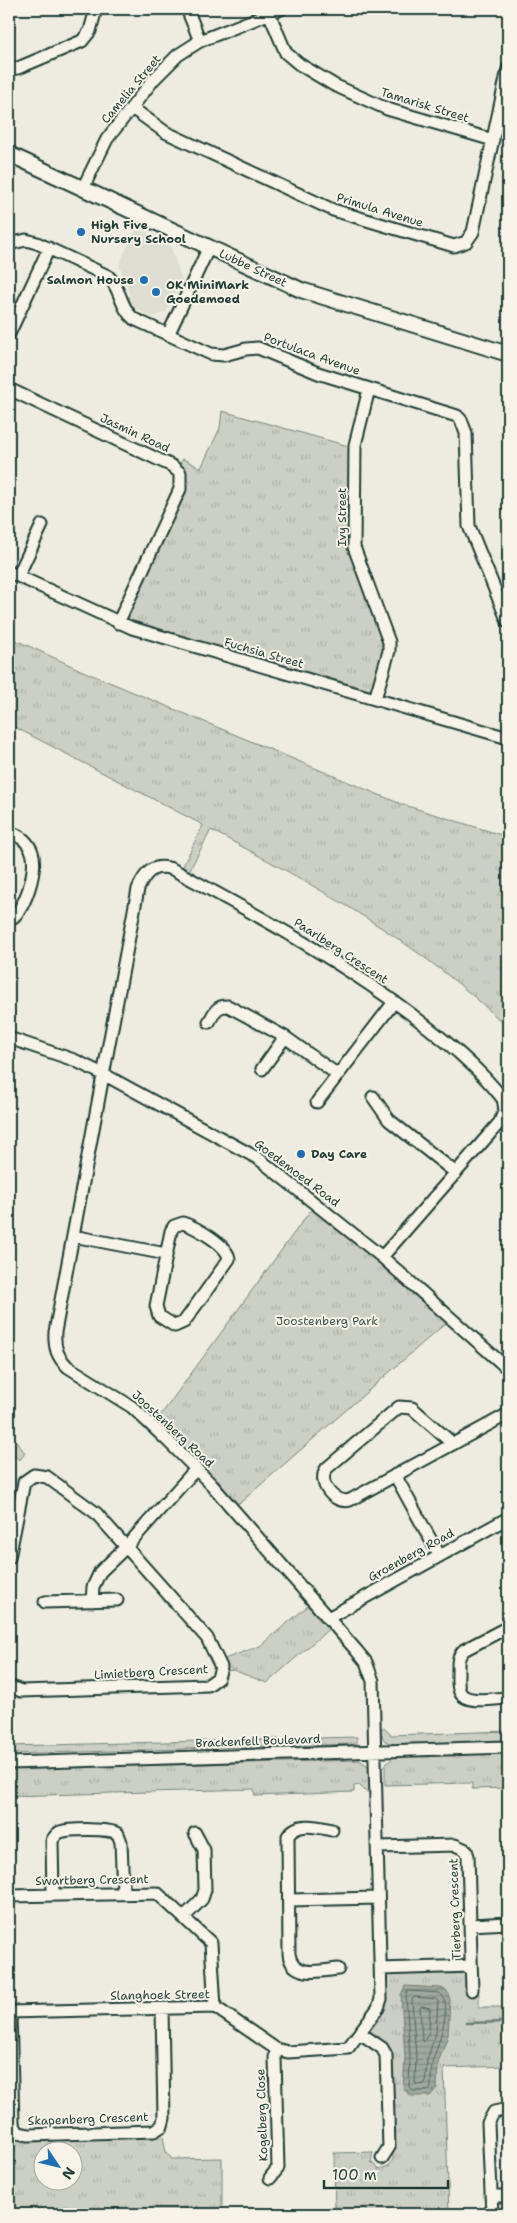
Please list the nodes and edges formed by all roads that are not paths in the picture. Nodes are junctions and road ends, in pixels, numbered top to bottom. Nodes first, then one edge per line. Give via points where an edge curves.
1 (96, 9) edge
2 (187, 9) edge
3 (280, 9) edge
4 (269, 13) junction
5 (200, 41) junction
6 (9, 69) edge
7 (508, 69) edge
8 (132, 108) junction
9 (493, 140) junction
10 (9, 154) edge
11 (83, 188) junction
12 (9, 244) edge
13 (209, 247) junction
14 (48, 248) junction
15 (9, 334) edge
16 (168, 335) junction
17 (508, 354) edge
18 (9, 389) edge
19 (369, 389) junction
20 (42, 526) dead end
21 (13, 574) edge
22 (508, 622) edge
23 (118, 623) junction
24 (375, 699) junction
25 (508, 738) edge
26 (9, 832) edge
27 (9, 920) edge
28 (394, 1002) junction
29 (210, 1022) dead end
30 (285, 1037) junction
31 (9, 1038) edge
32 (262, 1069) dead end
33 (104, 1075) junction
34 (338, 1075) junction
35 (374, 1097) dead end
36 (317, 1102) dead end
37 (456, 1173) junction
38 (73, 1236) junction
39 (166, 1254) junction
40 (382, 1257) junction
41 (508, 1369) edge
42 (508, 1414) edge
43 (453, 1444) junction
44 (196, 1469) junction
45 (395, 1475) junction
46 (508, 1518) edge
47 (126, 1547) junction
48 (439, 1555) junction
49 (9, 1558) edge
50 (117, 1600) dead end
51 (92, 1601) junction
52 (44, 1602) dead end
53 (328, 1618) junction
54 (508, 1627) edge
55 (9, 1686) edge
56 (508, 1698) edge
57 (508, 1747) edge
58 (375, 1751) junction
59 (9, 1763) edge
60 (377, 1808) joint
61 (332, 1830) dead end
62 (195, 1833) dead end
63 (378, 1847) junction
64 (123, 1893) junction
65 (54, 1895) junction
66 (9, 1896) edge
67 (378, 1898) junction
68 (289, 1900) junction
69 (184, 1917) junction
70 (508, 1924) edge
71 (471, 1925) junction
72 (471, 1966) junction
73 (338, 1969) dead end
74 (381, 1969) junction
75 (472, 1990) dead end
76 (215, 2007) junction
77 (162, 2008) junction
78 (9, 2012) edge
79 (360, 2033) junction
80 (276, 2049) junction
81 (508, 2109) edge
82 (382, 2158) dead end
83 (270, 2178) dead end
84 (491, 2196) junction
85 (508, 2196) edge
86 (492, 2214) edge

1 - 6 street via 90,31 82,40
2 - 5 street
3 - 4 street, Camelia Street
4 - 5 street, Camelia Street
4 - 9 street, Tamarisk Street via 286,53 334,85 387,110
5 - 8 street, Camelia Street via 178,54
7 - 9 street, Primula Avenue
8 - 9 street, Primula Avenue via 164,132 333,210 454,246 466,242 473,232
8 - 11 street, Camelia Street via 107,139
10 - 11 main road, Lubbe Street
11 - 13 main road, Lubbe Street
12 - 14 street, Portulaca Avenue via 26,240
13 - 16 street
13 - 17 main road, Lubbe Street via 329,300
14 - 15 street
14 - 16 street, Portulaca Avenue via 108,276 130,316
16 - 19 street, Portulaca Avenue via 218,356 258,348 318,373
18 - 23 street, Jasmin Road via 172,466 180,474 180,489
19 - 22 street, Portulaca Avenue via 452,412 461,420 467,445 469,526
19 - 24 street, Ivy Street via 355,445 354,541 358,561 389,642
20 - 21 street, Fuchsia Street
21 - 23 street, Fuchsia Street
23 - 24 street, Fuchsia Street
24 - 25 street, Fuchsia Street
26 - 27 street via 25,840 33,858 26,900
28 - 33 street, Paarlberg Crescent via 281,928 172,869 158,867 146,874 138,889
28 - 34 street
28 - 37 street, Paarlberg Crescent via 459,1053 504,1102 503,1118
29 - 30 street via 219,1007 228,1006
30 - 32 street
30 - 34 street
31 - 33 street, Goedemoed Road via 74,1060
33 - 38 street, Joostenberg Road
33 - 40 street, Goedemoed Road via 259,1159
34 - 36 street
35 - 37 street via 389,1120
37 - 40 street, Paarlberg Crescent
38 - 39 street
38 - 44 street, Joostenberg Road via 54,1332 59,1358 132,1407
39 - 39 street via 172,1228 183,1223 207,1235 226,1250 229,1257 227,1264 178,1326 161,1318 156,1310
40 - 41 street, Goedemoed Road
42 - 43 street
43 - 45 street
43 - 45 street via 412,1408 402,1406 395,1408 327,1468 323,1479 334,1496 344,1501
44 - 47 street
44 - 53 street, Joostenberg Road
45 - 48 street
46 - 48 street, Groenberg Road
47 - 49 street, Limietberg Crescent via 89,1506 47,1476 37,1474 27,1479 23,1486
47 - 51 street via 100,1572 93,1587
47 - 55 street, Limietberg Crescent via 210,1642 221,1664 218,1678 208,1685 21,1691
48 - 53 street, Groenberg Road
50 - 51 street
51 - 52 street
53 - 58 street, Joostenberg Road via 370,1669
54 - 56 street via 464,1650 458,1660 458,1688 465,1697
57 - 58 street, Brackenfell Boulevard
58 - 59 street, Brackenfell Boulevard
58 - 60 street, Joostenberg Road
60 - 63 street, Slanghoek Street
61 - 68 street via 300,1827 290,1832 286,1845
62 - 69 street via 204,1850 205,1890 202,1898
63 - 67 street, Slanghoek Street
63 - 71 street, Tierberg Crescent via 455,1845 464,1848 468,1856
64 - 65 street, Swartberg Crescent
64 - 65 street via 118,1834 110,1830 63,1831 52,1840
64 - 69 street, Swartberg Crescent via 157,1893
65 - 66 street, Swartberg Crescent
67 - 68 street
67 - 74 street, Slanghoek Street
68 - 73 street via 289,1954 292,1963 306,1972
69 - 76 street, Swartberg Crescent via 212,1945
70 - 71 street
71 - 72 street, Tierberg Crescent
72 - 74 street, Tierberg Crescent
72 - 75 street, Tierberg Crescent
74 - 79 street, Slanghoek Street via 381,2003
76 - 77 street, Slanghoek Street
76 - 80 street, Slanghoek Street
77 - 78 street, Slanghoek Street
77 - 78 street, Skapenberg Crescent via 164,2118 160,2128 154,2131 25,2135 15,2130 13,2123
79 - 80 street, Slanghoek Street via 345,2049 285,2052
79 - 82 street via 382,2048 386,2055 389,2147
80 - 83 street, Kogelberg Close via 278,2168
81 - 84 street via 494,2112 488,2122
84 - 85 street
84 - 86 street

